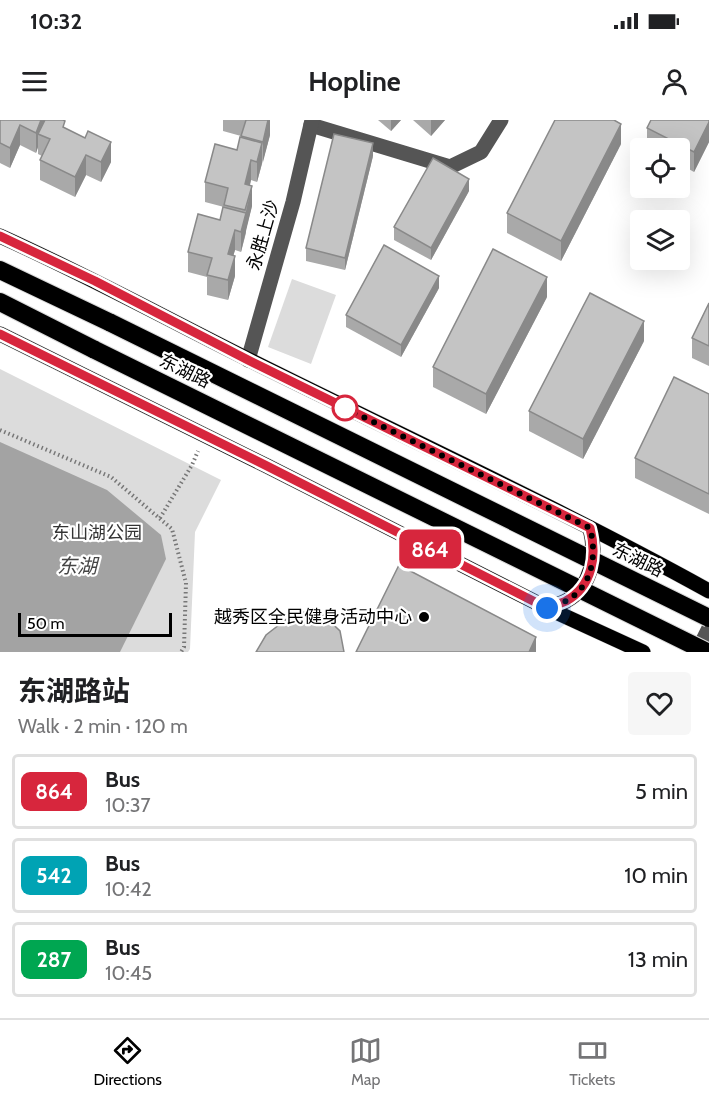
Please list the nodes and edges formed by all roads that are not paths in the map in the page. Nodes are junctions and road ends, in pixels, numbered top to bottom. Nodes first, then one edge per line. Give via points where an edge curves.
1 (501, 120) edge
2 (312, 123) edge
3 (0, 236) edge
4 (0, 270) edge
5 (0, 302) edge
6 (0, 334) edge
7 (248, 360) junction
8 (590, 528) junction
9 (709, 591) edge
10 (547, 608) junction
11 (709, 618) edge
12 (709, 628) edge
13 (643, 652) edge
14 (697, 652) edge
15 (707, 652) edge

1 - 2 street via 481,153 450,167
2 - 7 street, 永胜上沙
3 - 7 main road
4 - 11 highway, 东湖路, bridge
5 - 15 highway, 东湖路, bridge
6 - 10 main road
7 - 8 main road
8 - 9 main road
8 - 10 main road via 594,549 589,576 583,587 565,602
10 - 13 main road
12 - 14 street

